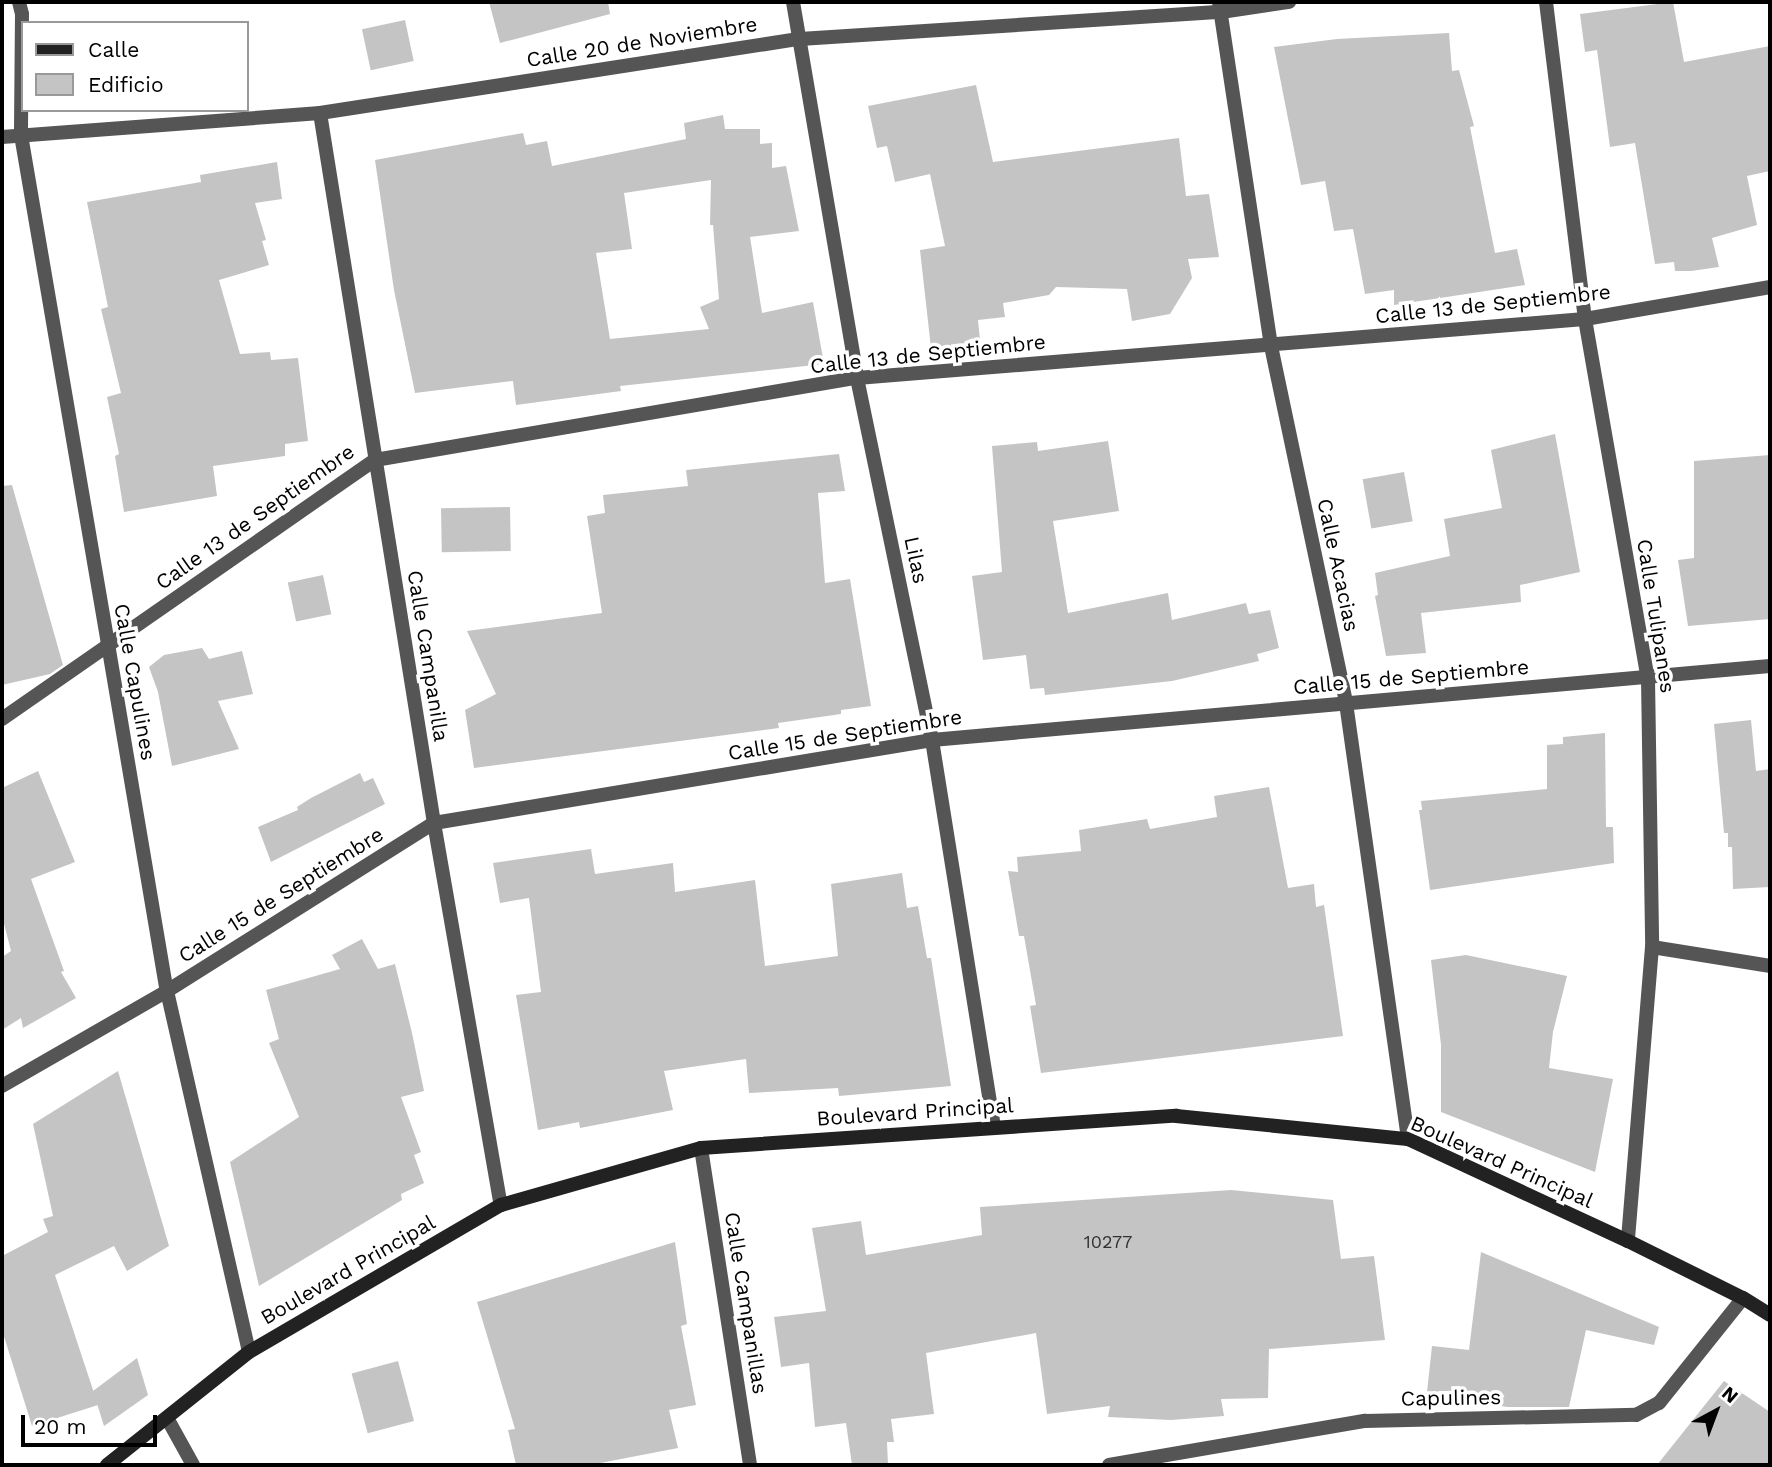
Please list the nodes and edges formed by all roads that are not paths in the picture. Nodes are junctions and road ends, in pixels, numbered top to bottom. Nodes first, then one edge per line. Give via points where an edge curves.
1 (793, 2) edge
2 (1289, 2) edge
3 (1546, 2) edge
4 (1220, 7) edge
5 (20, 8) edge
6 (800, 39) junction
7 (320, 113) junction
8 (21, 135) junction
9 (2, 136) edge
10 (1770, 287) edge
11 (1585, 319) junction
12 (1271, 346) junction
13 (857, 378) junction
14 (375, 460) junction
15 (107, 644) junction
16 (1770, 666) edge
17 (1648, 679) junction
18 (1346, 703) junction
19 (2, 719) edge
20 (932, 740) junction
21 (434, 823) junction
22 (1652, 947) junction
23 (1770, 966) edge
24 (167, 991) junction
25 (2, 1086) edge
26 (994, 1127) junction
27 (1408, 1139) junction
28 (701, 1148) junction
29 (500, 1205) junction
30 (1628, 1241) junction
31 (1743, 1298) junction
32 (1770, 1315) edge
33 (249, 1352) junction
34 (167, 1418) junction
35 (107, 1465) edge
36 (193, 1465) edge
37 (750, 1465) edge
38 (1109, 1465) edge

1 - 6 street, Lilas
2 - 4 street, Calle 20 de Noviembre
3 - 11 street, Calle Tulipanes
4 - 6 street, Calle 20 de Noviembre
4 - 12 street, Calle Acacias
5 - 8 street, Calle Capulines
6 - 7 street, Calle 20 de Noviembre
6 - 13 street, Lilas
7 - 8 street, Calle 20 de Noviembre
7 - 14 street, Calle Campanilla
8 - 9 street, Calle 20 de Noviembre
8 - 15 street, Calle Capulines
10 - 11 street, Calle 13 de Septiembre
11 - 12 street, Calle 13 de Septiembre
11 - 17 street, Calle Tulipanes
12 - 13 street, Calle 13 de Septiembre
12 - 18 street, Calle Acacias
13 - 14 street, Calle 13 de Septiembre
13 - 20 street, Lilas
14 - 15 street, Calle 13 de Septiembre
14 - 21 street, Calle Campanilla
15 - 19 street, Calle 13 de Septiembre
15 - 24 street, Calle Capulines
16 - 17 street, Calle 15 de Septiembre
17 - 18 street, Calle 15 de Septiembre
17 - 22 street, Calle Tulipanes
18 - 20 street, Calle 15 de Septiembre
18 - 27 street, Calle Acacias
20 - 21 street, Calle 15 de Septiembre
20 - 26 street, Lilas
21 - 24 street, Calle 15 de Septiembre
21 - 29 street, Calle Campanilla
22 - 23 street
22 - 30 street, Calle Tulipanes
24 - 25 street, Calle 15 de Septiembre
24 - 33 street, Calle Capulines
26 - 27 street, Boulevard Principal via 1176,1116
26 - 28 street, Boulevard Principal
27 - 30 street, Boulevard Principal
28 - 29 street, Boulevard Principal
28 - 37 street, Calle Campanillas
29 - 33 street, Boulevard Principal
30 - 31 street, Boulevard Principal
31 - 32 street, Boulevard Principal
31 - 38 street, Capulines via 1659,1403 1636,1415 1365,1421
33 - 34 street, Boulevard Principal
34 - 35 street, Boulevard Principal
34 - 36 street

